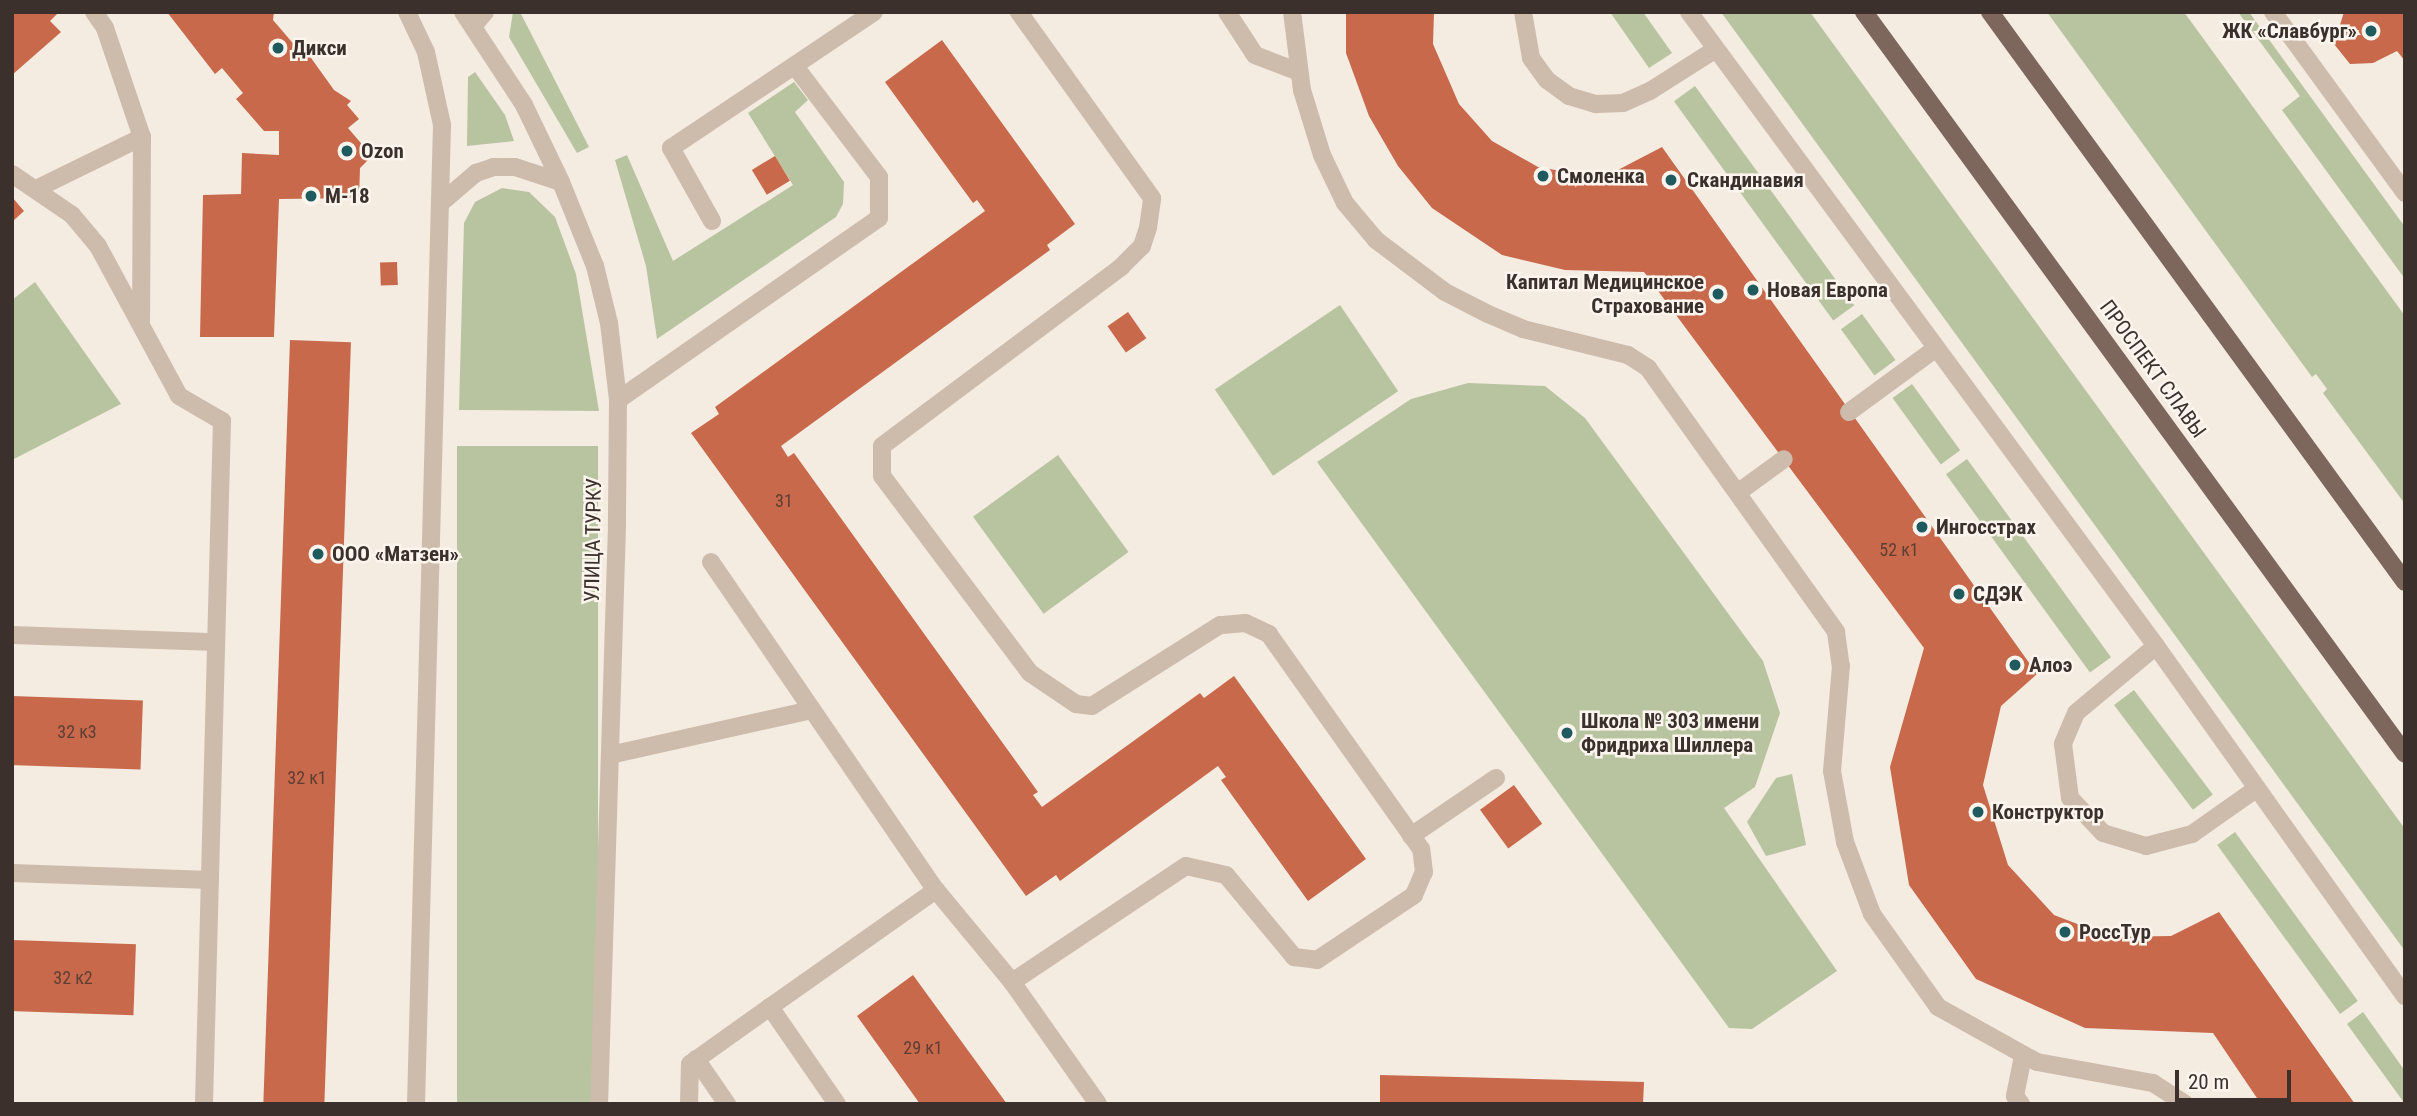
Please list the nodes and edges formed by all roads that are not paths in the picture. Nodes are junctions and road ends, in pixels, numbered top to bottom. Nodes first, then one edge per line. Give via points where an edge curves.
1 (94, 12) edge
2 (407, 12) edge
3 (874, 12) edge
4 (1019, 12) edge
5 (1227, 12) edge
6 (1292, 12) edge
7 (1523, 12) edge
8 (1689, 12) edge
9 (1864, 12) edge
10 (1990, 12) edge
11 (2273, 12) edge
12 (473, 17) edge
13 (1716, 49) junction
14 (797, 69) junction
15 (1298, 72) junction
16 (142, 137) junction
17 (12, 174) edge
18 (561, 181) junction
19 (38, 188) junction
20 (2405, 193) edge
21 (442, 202) junction
22 (712, 221) dead end
23 (141, 325) junction
24 (1935, 349) junction
25 (618, 400) junction
26 (1849, 412) dead end
27 (1784, 459) dead end
28 (1740, 491) junction
29 (711, 562) dead end
30 (2405, 582) edge
31 (12, 635) edge
32 (216, 642) junction
33 (2156, 646) junction
34 (812, 710) junction
35 (2405, 754) edge
36 (610, 755) junction
37 (1496, 778) dead end
38 (2256, 789) junction
39 (1411, 836) junction
40 (12, 873) edge
41 (210, 880) junction
42 (936, 890) junction
43 (1012, 982) junction
44 (2405, 996) edge
45 (770, 1007) junction
46 (2023, 1056) junction
47 (696, 1059) junction
48 (204, 1104) edge
49 (416, 1104) edge
50 (599, 1104) edge
51 (689, 1104) edge
52 (727, 1104) edge
53 (837, 1104) edge
54 (1098, 1104) edge
55 (2021, 1104) edge
56 (2185, 1104) edge

1 - 16 street via 105,28
2 - 21 street via 426,52 437,93
3 - 14 street
4 - 39 street via 1152,198 1148,228 1142,246 1121,267 882,446 882,476 1030,673 1076,704 1092,706 1220,625 1245,623 1269,634
5 - 15 street via 1255,55
6 - 15 street
7 - 13 street via 1531,58 1547,80 1569,96 1596,104 1623,103 1650,91
8 - 13 street
9 - 35 main road, ПРОСПЕКТ СЛАВЫ
10 - 30 main road
11 - 20 street
12 - 18 street, УЛИЦА ТУРКУ
13 - 24 street
14 - 22 street via 671,148
14 - 25 street via 879,177 879,218
15 - 28 street via 1322,155 1345,203 1376,240 1445,292 1488,314 1523,329 1628,355 1648,368
16 - 19 street
16 - 23 street
17 - 19 street via 23,185
18 - 21 street via 515,167 493,167 475,173
18 - 25 street, УЛИЦА ТУРКУ via 595,266
19 - 23 street via 98,246
21 - 49 street
23 - 32 street via 179,397 222,421
24 - 26 street
24 - 33 street
25 - 36 street, УЛИЦА ТУРКУ
27 - 28 street
28 - 46 street via 1836,632 1841,666 1833,718 1837,812 1872,914 1938,1007
29 - 34 street
31 - 32 street
32 - 41 street
33 - 38 street
33 - 38 street via 2076,713 2063,744 2070,798 2103,833 2146,846 2192,834
34 - 36 street
34 - 42 street
36 - 50 street, УЛИЦА ТУРКУ
37 - 39 street
38 - 44 street
39 - 43 street via 1421,849 1424,872 1414,895 1317,960 1294,957 1226,875 1186,866
40 - 41 street
41 - 48 street
42 - 43 street
42 - 45 street
43 - 54 street
45 - 47 street
45 - 53 street
46 - 55 street via 2015,1096
46 - 56 street via 2153,1083
47 - 51 street via 690,1064
47 - 52 street

